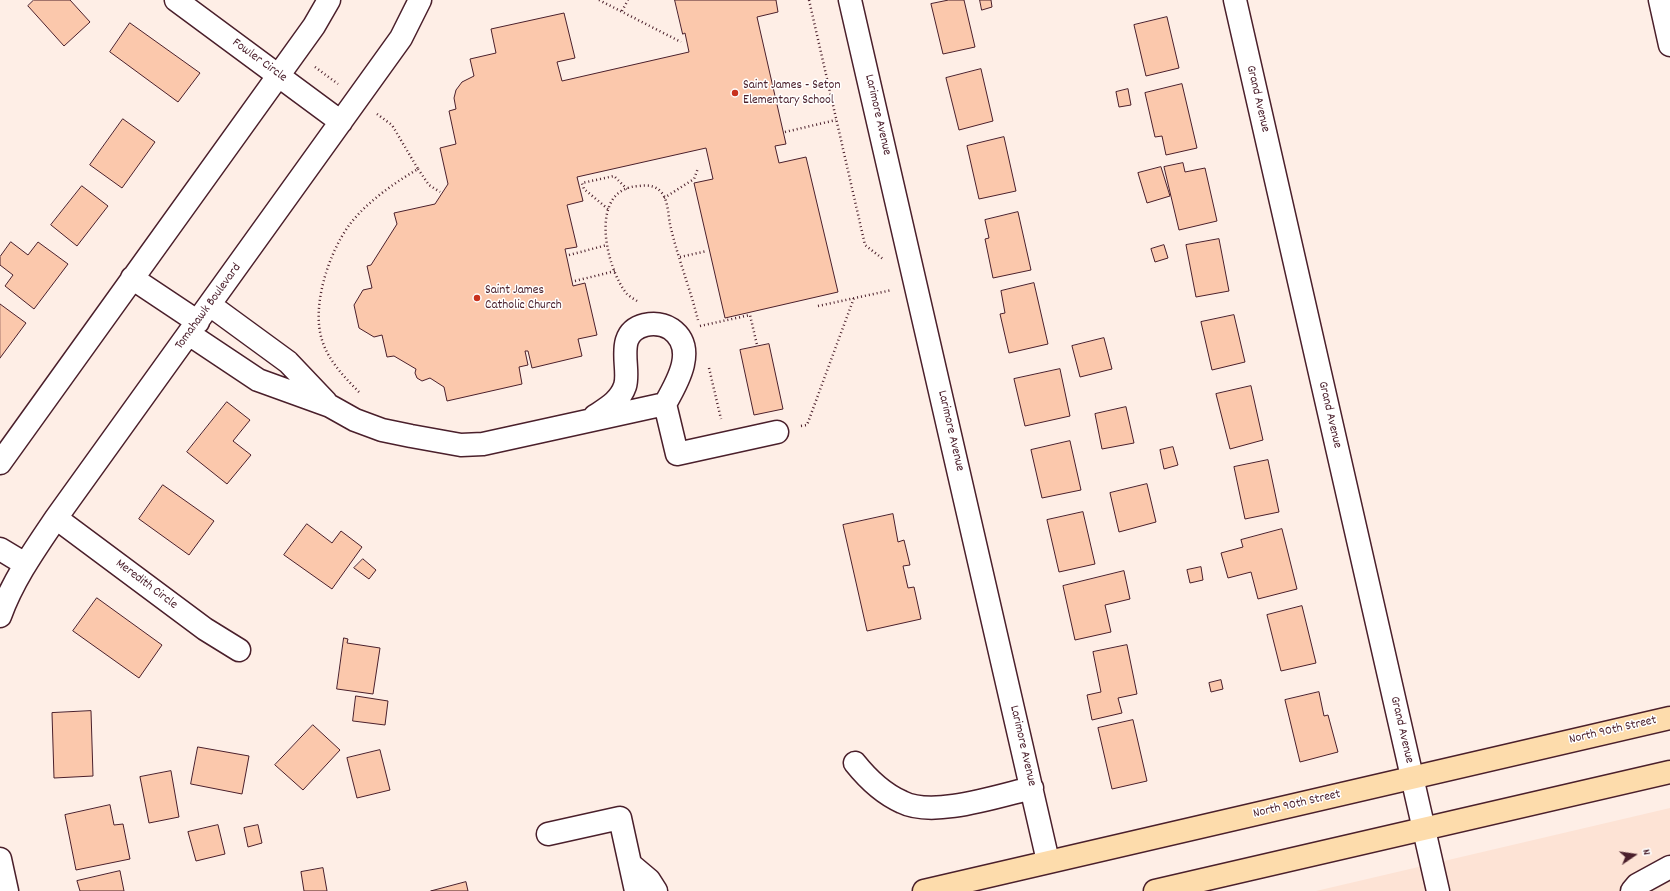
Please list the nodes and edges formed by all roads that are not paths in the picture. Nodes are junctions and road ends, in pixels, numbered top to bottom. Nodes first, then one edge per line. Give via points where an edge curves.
1 (176, 0) edge
2 (329, 0) edge
3 (420, 0) edge
4 (850, 0) edge
5 (1235, 0) edge
6 (1660, 0) edge
7 (1670, 45) edge
8 (278, 76) junction
9 (341, 122) junction
10 (132, 278) junction
11 (199, 320) junction
12 (665, 404) junction
13 (330, 406) junction
14 (590, 420) junction
15 (777, 432) road end
16 (0, 463) edge
17 (56, 518) junction
18 (0, 549) edge
19 (25, 564) junction
20 (0, 616) edge
21 (239, 650) dead end
22 (1670, 718) edge
23 (855, 763) dead end
24 (1670, 772) edge
25 (1412, 779) junction
26 (1032, 788) junction
27 (1424, 829) junction
28 (548, 834) dead end
29 (0, 859) edge
30 (1048, 861) junction
31 (630, 864) junction
32 (1670, 867) edge
33 (7, 891) edge
34 (636, 891) edge
35 (656, 891) edge
36 (924, 891) edge
37 (1155, 891) edge
38 (1438, 891) edge
39 (1632, 891) edge

1 - 8 street, Fowler Circle
2 - 8 street via 314,26
3 - 9 street, Tomahawk Boulevard via 401,38
4 - 26 street, Larimore Avenue
5 - 25 street, Grand Avenue
6 - 7 street
8 - 9 street, Fowler Circle
8 - 10 street
9 - 11 street, Tomahawk Boulevard
10 - 11 street
10 - 16 street
11 - 13 street via 288,362
11 - 13 street via 258,380
11 - 17 street, Tomahawk Boulevard
12 - 14 street
12 - 14 street via 680,378 684,359 683,346 679,337 663,325 643,325 628,339 625,349 625,386 615,402
12 - 15 street via 678,454
13 - 14 street via 355,420 382,430 461,445 483,444
17 - 19 street, Tomahawk Boulevard
17 - 21 street, Meredith Circle via 205,629
18 - 19 street
19 - 20 street, Tomahawk Boulevard via 6,598
22 - 25 main road, North 90th Street
23 - 26 street via 866,776 902,803 927,808 953,806
24 - 27 main road
25 - 27 street, Grand Avenue
25 - 30 main road, North 90th Street
26 - 30 street, Larimore Avenue
27 - 37 main road
27 - 38 street, Grand Avenue
28 - 31 street via 620,818
29 - 33 street
30 - 36 main road, North 90th Street
31 - 34 street
31 - 35 street via 649,880
32 - 39 street via 1637,885

